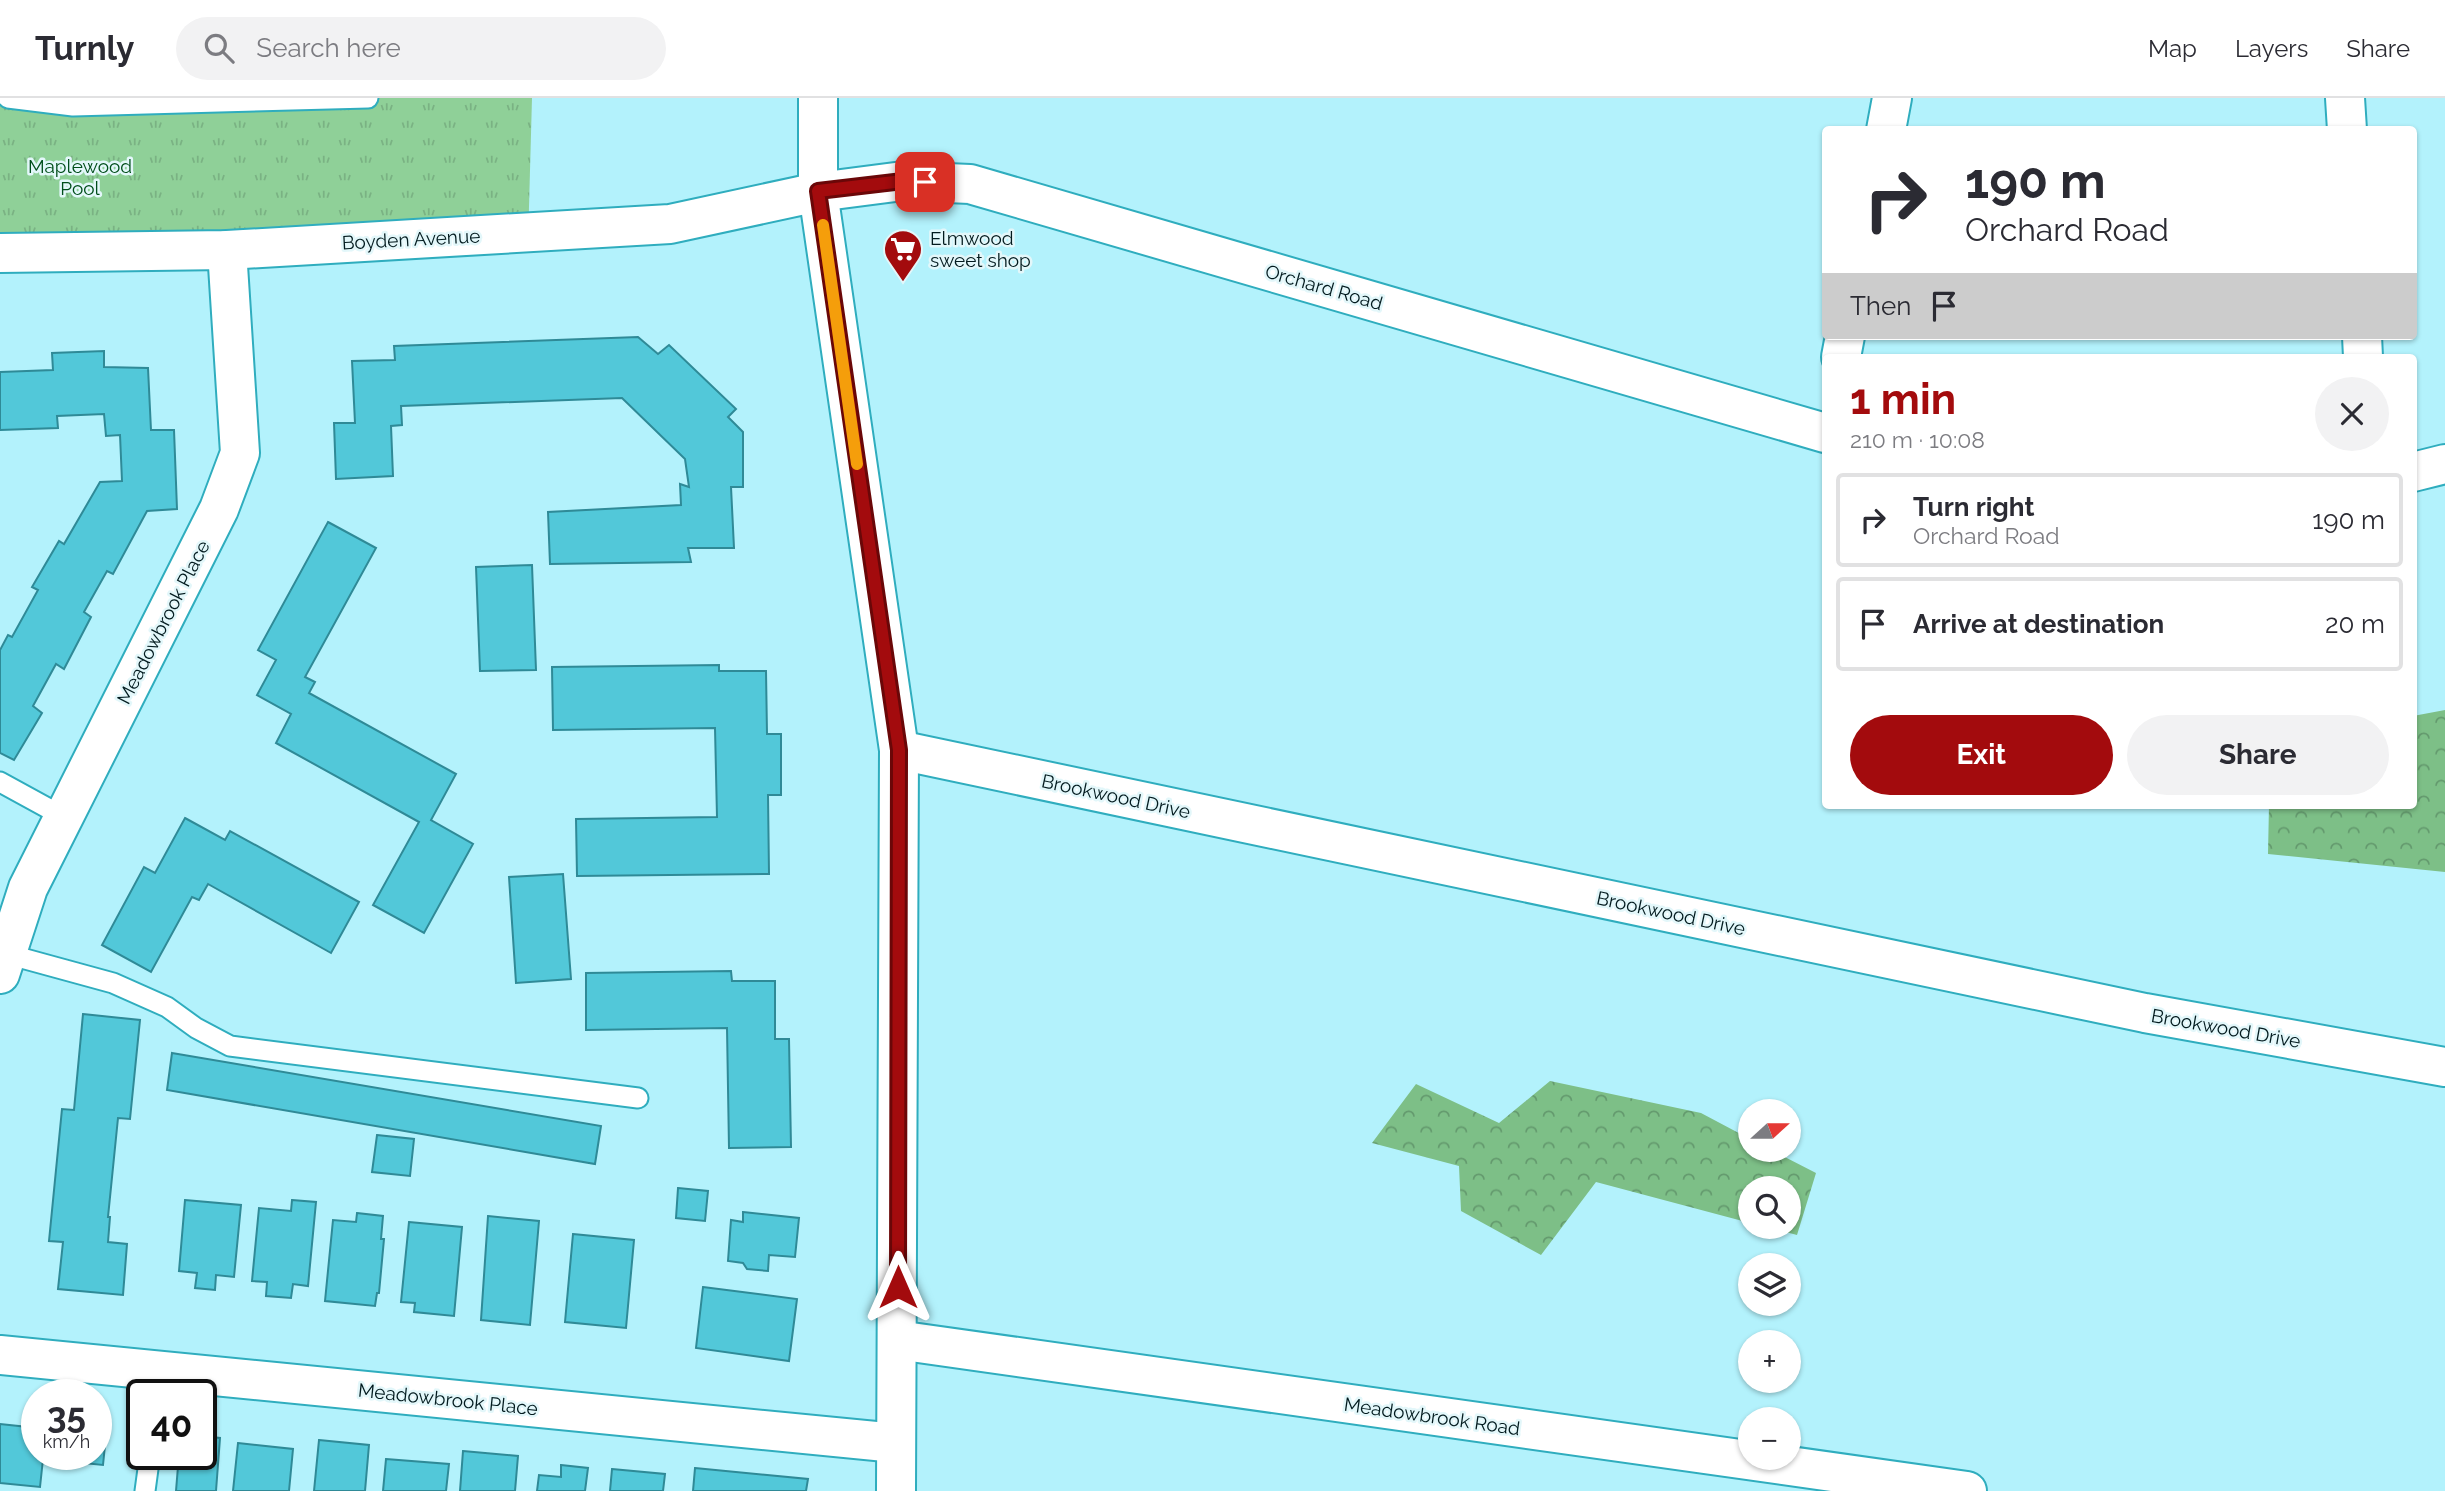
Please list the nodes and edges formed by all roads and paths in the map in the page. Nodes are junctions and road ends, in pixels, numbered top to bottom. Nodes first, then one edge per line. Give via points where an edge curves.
1 (8, 98) edge
2 (368, 98) edge
3 (818, 98) edge
4 (1892, 98) edge
5 (2345, 98) edge
6 (1887, 126) edge
7 (2347, 126) edge
8 (818, 191) junction
9 (228, 250) junction
10 (0, 253) edge
11 (1822, 432) edge
12 (2445, 464) edge
13 (2417, 471) edge
14 (899, 750) junction
15 (0, 782) edge
16 (64, 817) junction
17 (3, 964) edge
18 (2445, 1067) edge
19 (638, 1098) dead end
20 (897, 1340) junction
21 (0, 1355) edge
22 (138, 1379) edge
23 (217, 1388) edge
24 (896, 1443) junction
25 (148, 1470) edge
26 (145, 1491) edge
27 (896, 1491) edge
28 (1966, 1491) edge

1 - 2 lane via 73,106
3 - 8 street
4 - 6 street
5 - 7 street
8 - 9 street, Boyden Avenue via 670,223
8 - 11 street, Orchard Road via 903,181 970,184
8 - 14 street
9 - 10 street, Boyden Avenue
9 - 16 street, Meadowbrook Place via 240,453 219,509
12 - 13 street
14 - 18 street, Brookwood Drive via 2131,1010
14 - 20 street
15 - 16 lane
16 - 17 street, Meadowbrook Place via 28,888
17 - 19 lane via 113,983 167,1007 230,1046
20 - 24 street
20 - 28 street, Meadowbrook Road
21 - 22 street, Meadowbrook Place
23 - 24 street, Meadowbrook Place
24 - 27 street
25 - 26 lane

